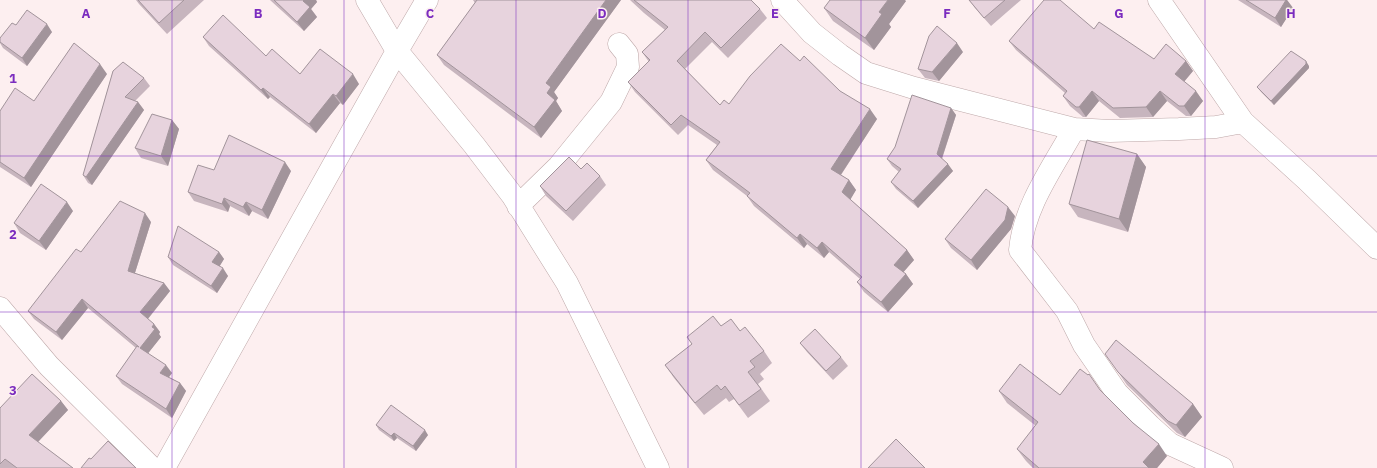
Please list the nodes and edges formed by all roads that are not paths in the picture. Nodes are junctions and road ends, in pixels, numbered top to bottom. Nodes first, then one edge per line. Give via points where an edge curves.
1 (366, 0) edge
2 (427, 0) edge
3 (782, 0) edge
4 (1159, 0) edge
5 (619, 44) dead end
6 (397, 51) junction
7 (1243, 122) junction
8 (1074, 129) junction
9 (518, 206) junction
10 (1377, 248) edge
11 (0, 308) edge
12 (152, 468) edge
13 (164, 468) edge
14 (658, 468) edge
15 (1222, 468) edge

1 - 6 street
2 - 6 street
3 - 8 street via 812,34 866,73 914,88
4 - 7 street
5 - 9 street via 627,54 628,67 611,102 559,166
6 - 9 street via 474,145
6 - 13 street
7 - 8 street via 1216,127 1179,129
7 - 10 street
8 - 15 street via 1032,205 1021,233 1020,250 1067,311 1084,345 1122,398 1170,444
9 - 14 street via 567,283
11 - 12 street via 49,366

